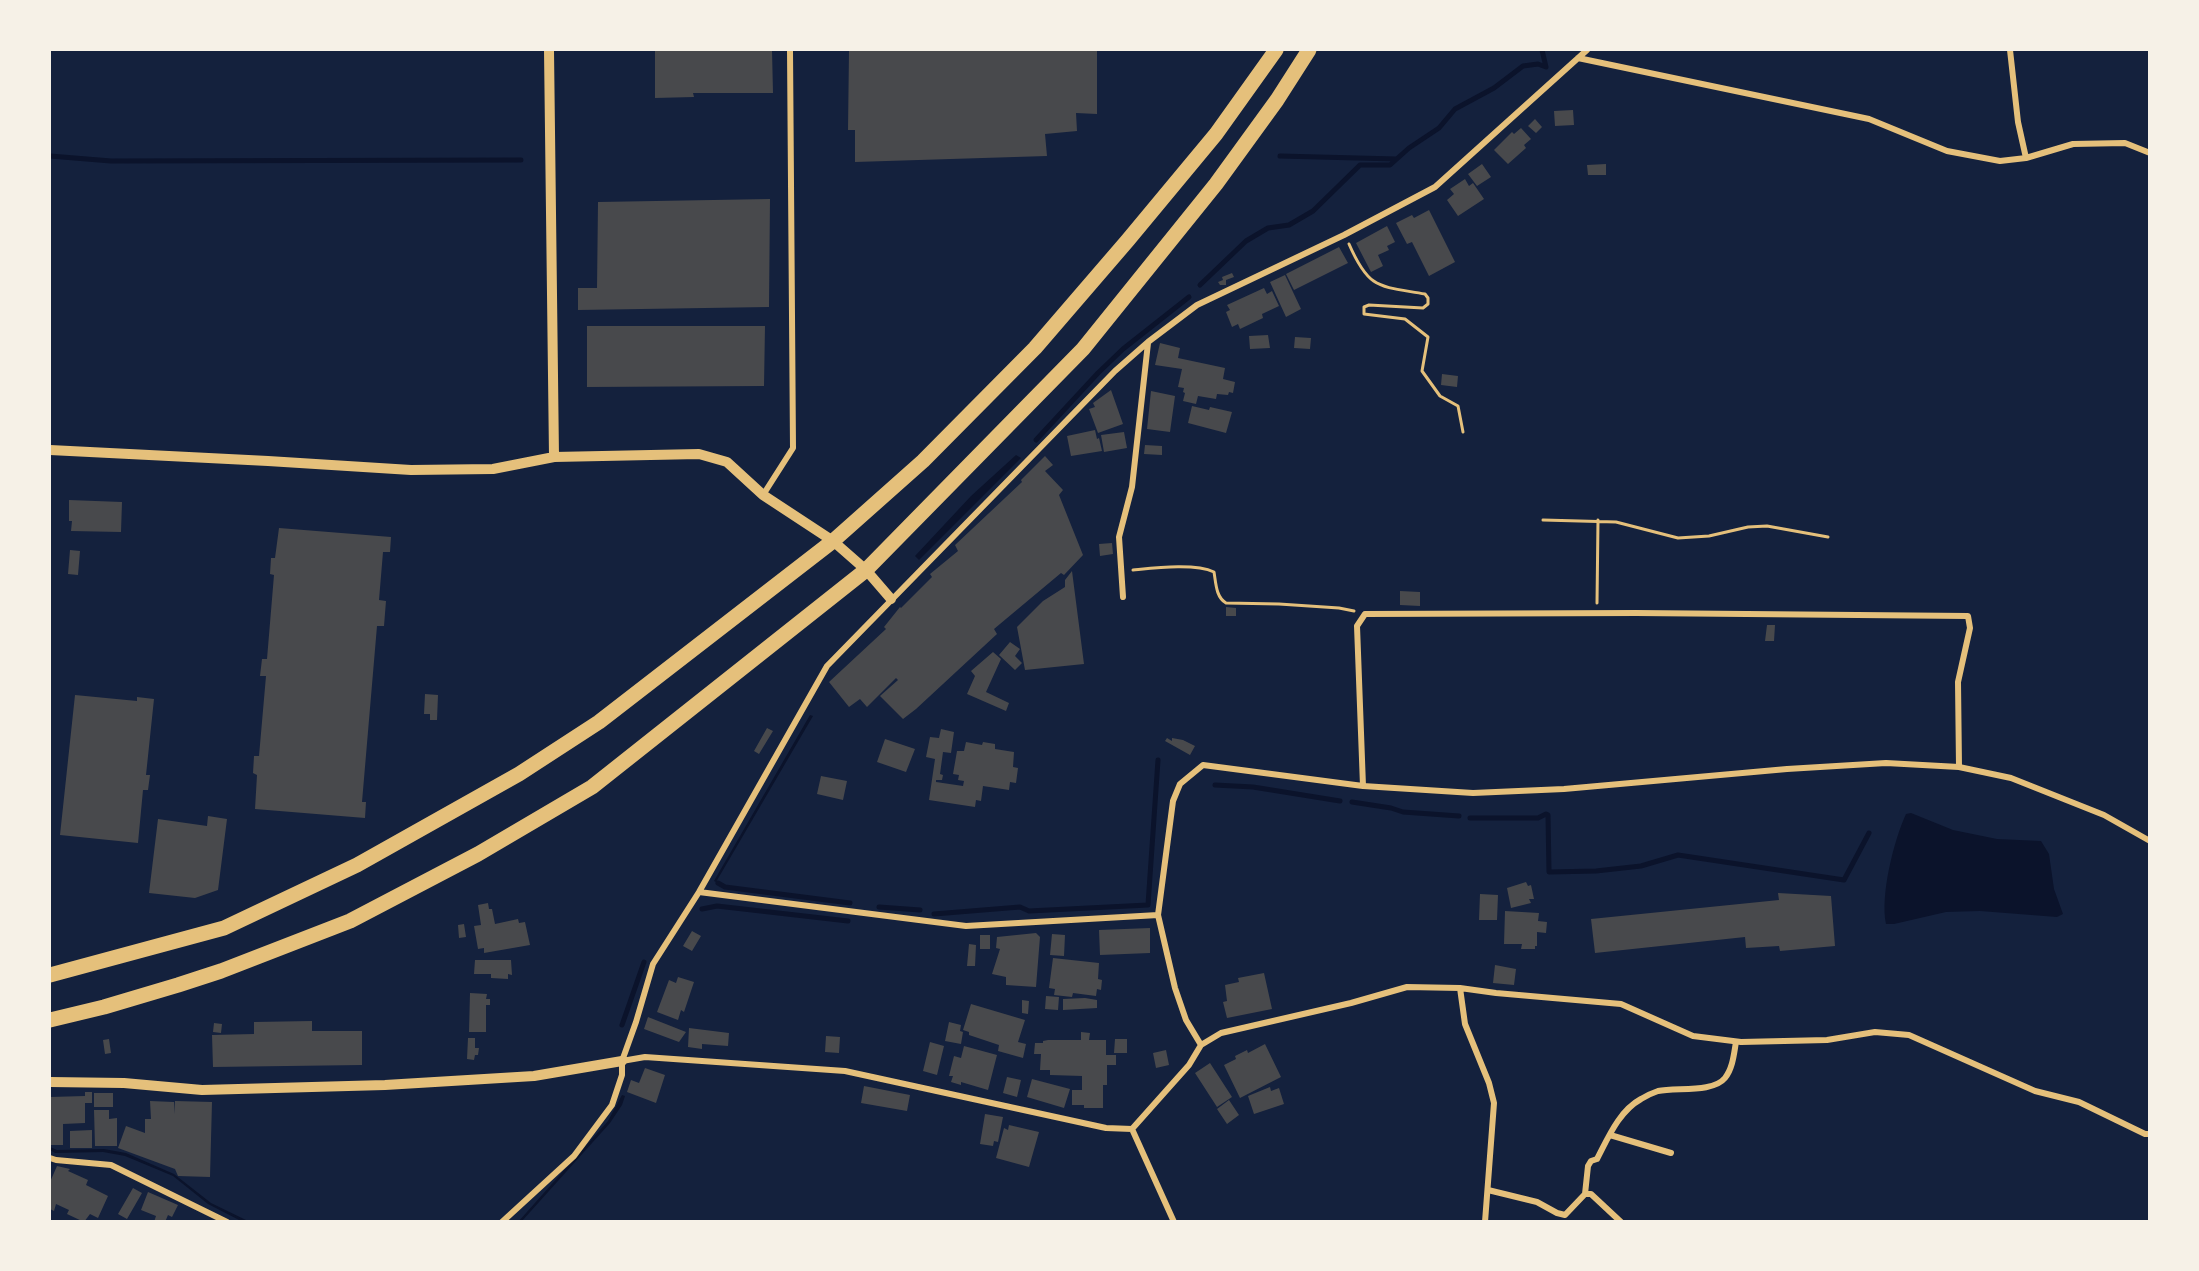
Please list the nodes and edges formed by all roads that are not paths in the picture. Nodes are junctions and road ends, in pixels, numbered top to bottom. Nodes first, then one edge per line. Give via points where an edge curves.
1 (549, 50) edge
2 (790, 50) edge
3 (1276, 50) edge
4 (1309, 50) edge
5 (1587, 50) edge
6 (2010, 50) edge
7 (1578, 58) junction
8 (2150, 153) edge
9 (2026, 158) junction
10 (1148, 342) junction
11 (50, 450) edge
12 (554, 457) junction
13 (763, 495) junction
14 (833, 541) junction
15 (866, 570) junction
16 (1123, 597) dead end
17 (891, 599) junction
18 (1959, 767) junction
19 (1363, 786) junction
20 (2150, 840) edge
21 (699, 892) junction
22 (1158, 915) junction
23 (50, 975) edge
24 (1460, 988) junction
25 (50, 1020) edge
26 (1736, 1042) junction
27 (1202, 1045) junction
28 (622, 1061) junction
29 (50, 1082) edge
30 (1132, 1129) junction
31 (2150, 1134) edge
32 (1610, 1135) junction
33 (1671, 1153) dead end
34 (50, 1158) edge
35 (1488, 1190) junction
36 (1585, 1194) junction
37 (227, 1221) edge
38 (502, 1221) edge
39 (1174, 1221) edge
40 (1485, 1221) edge
41 (1621, 1221) edge

1 - 12 street
2 - 13 street via 793,448
3 - 14 highway via 1216,134 1035,348 923,461
4 - 15 highway via 1216,184 1083,349
5 - 7 street
6 - 9 street
7 - 9 street via 1869,119 1947,151 2000,161
7 - 10 street via 1436,187 1197,305
8 - 9 street via 2125,143 2073,144
10 - 16 street via 1132,487 1119,537
10 - 17 street
11 - 12 street via 411,470 493,469
12 - 13 street via 699,454 728,462
13 - 14 street
14 - 15 street
14 - 23 highway via 599,722 519,774 357,866 224,928
15 - 17 street
15 - 25 highway via 592,787 478,854 350,921 221,971
17 - 21 street via 827,666
18 - 19 street via 1886,763 1473,794
18 - 19 street via 1958,682 1970,628 1968,616 1365,614 1357,626
18 - 20 street via 2011,778 2104,815
19 - 22 street via 1203,765 1180,784 1173,801
21 - 22 street via 966,926
21 - 28 street via 653,964
22 - 27 street via 1175,988 1186,1020
24 - 26 street via 1621,1004 1694,1036
24 - 27 street via 1407,987 1221,1032
24 - 35 street via 1465,1024 1494,1103
26 - 31 street via 1827,1040 1875,1032 1909,1035 2035,1091 2079,1102
26 - 32 street via 1730,1070 1719,1084 1648,1095 1630,1107
27 - 30 street
28 - 29 street via 534,1076 386,1085 202,1090
28 - 30 street via 645,1057 845,1071 1106,1128
28 - 38 street via 622,1075 612,1105 574,1156
30 - 39 street
32 - 33 street
32 - 36 street via 1597,1159 1588,1166
34 - 37 street via 111,1165
35 - 36 street via 1537,1202 1565,1215
35 - 40 street
36 - 41 street via 1599,1200

